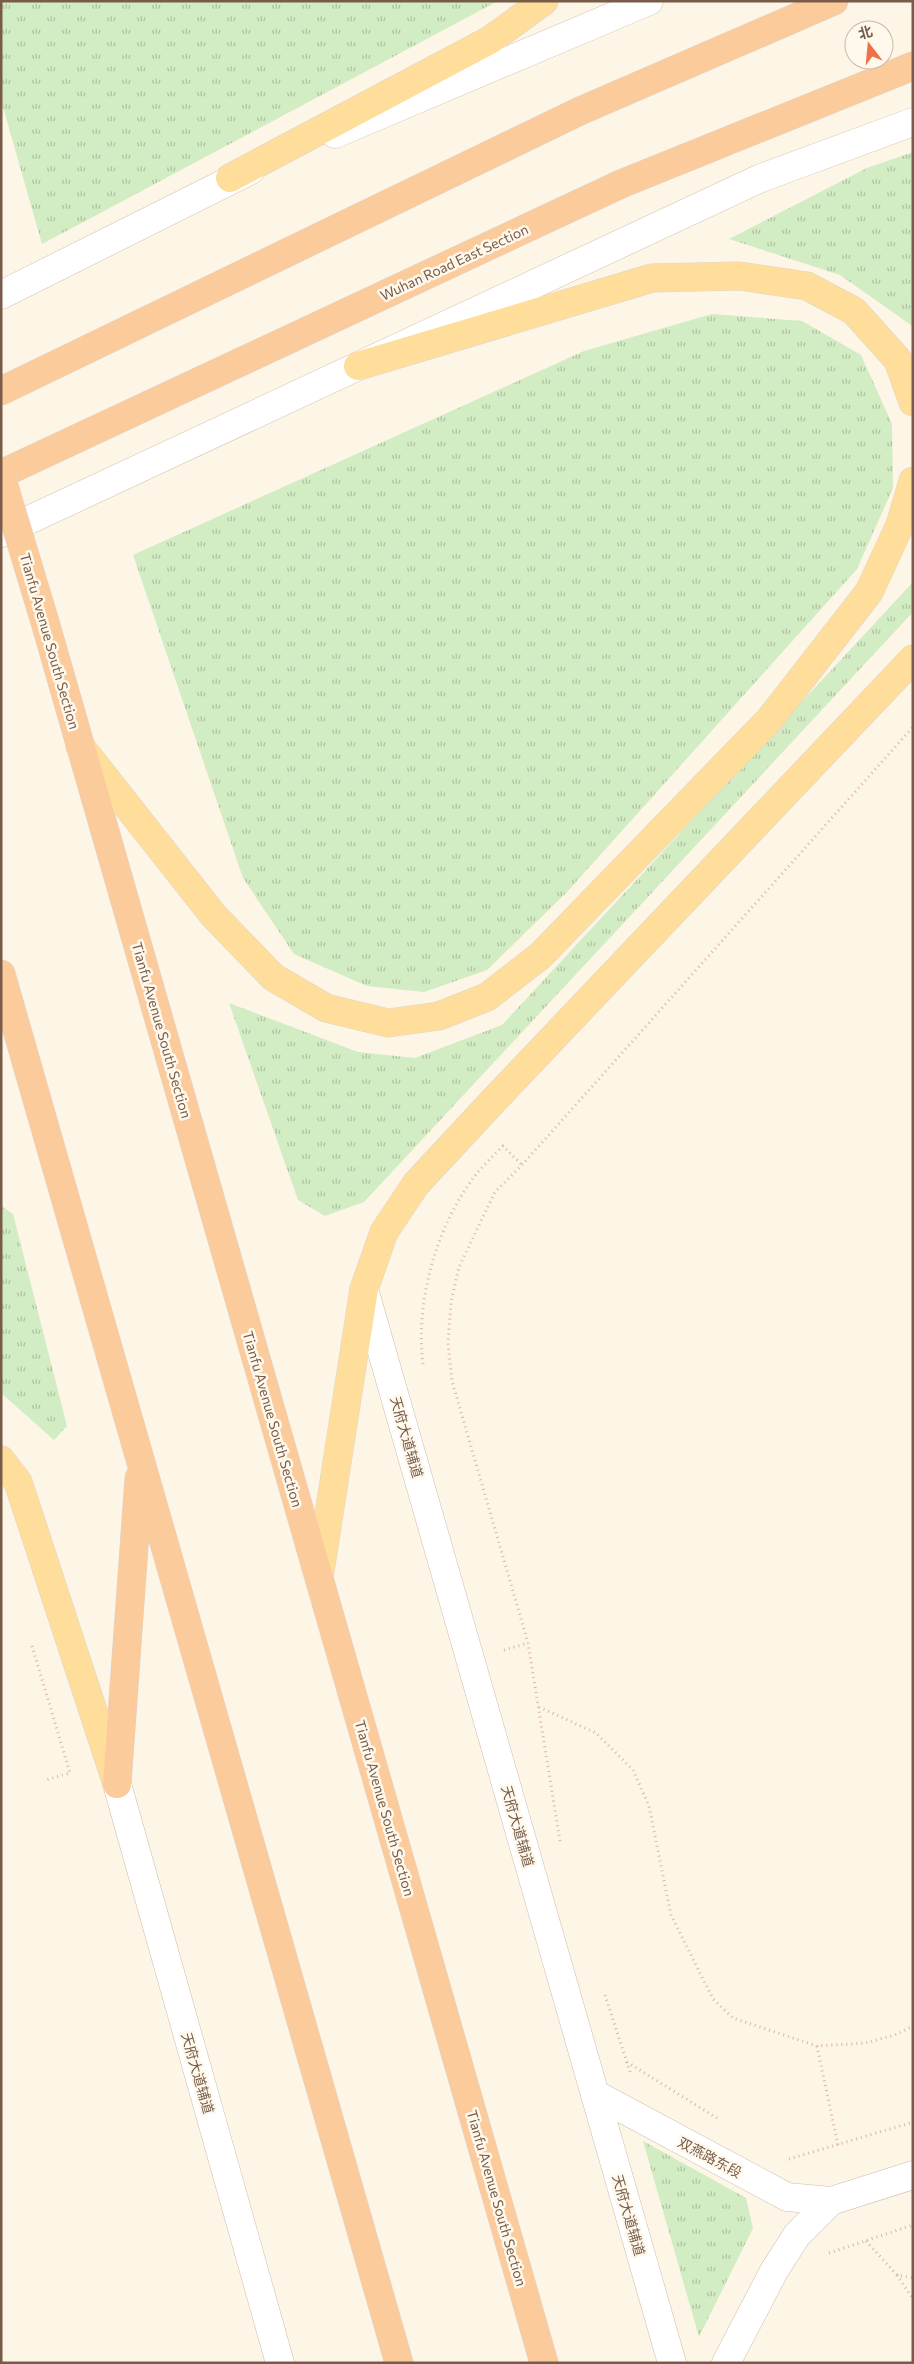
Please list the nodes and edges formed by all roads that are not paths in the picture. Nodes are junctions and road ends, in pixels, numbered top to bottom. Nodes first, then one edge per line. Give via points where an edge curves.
1 (544, 1) edge
2 (649, 1) edge
3 (834, 1) edge
4 (913, 66) edge
5 (913, 122) edge
6 (230, 178) junction
7 (1, 295) edge
8 (358, 366) junction
9 (1, 391) edge
10 (913, 402) edge
11 (1, 475) edge
12 (913, 481) edge
13 (1, 533) edge
14 (913, 659) edge
15 (80, 746) junction
16 (1, 974) edge
17 (364, 1289) junction
18 (140, 1459) junction
19 (1, 1460) edge
20 (319, 1578) junction
21 (117, 1784) junction
22 (595, 2094) junction
23 (913, 2174) edge
24 (831, 2201) junction
25 (277, 2362) edge
26 (399, 2363) edge
27 (544, 2363) edge
28 (672, 2363) edge
29 (726, 2363) edge

1 - 6 main road via 490,40
2 - 6 street
3 - 9 highway via 580,111
4 - 11 highway, Wuhan Road East Section via 621,184
5 - 8 street via 761,178
6 - 7 street
8 - 10 main road via 652,278 739,276 807,286 854,311 898,360
8 - 13 street
11 - 15 highway, Tianfu Avenue South Section, bridge
12 - 15 main road via 900,525 868,592 770,719 540,956 487,997 439,1016 388,1023 326,1008 273,977 214,916
14 - 17 main road via 416,1184 384,1232
15 - 20 highway, Tianfu Avenue South Section
16 - 18 highway
17 - 20 main road
17 - 22 street, 天府大道辅道
18 - 21 highway
18 - 26 highway
19 - 21 main road via 18,1482
20 - 27 highway, Tianfu Avenue South Section
21 - 25 street, 天府大道辅道
22 - 24 street, 双燕路东段 via 787,2197
22 - 28 street, 天府大道辅道
23 - 24 street, 双燕路东段
24 - 29 street, 双燕路东段 via 797,2235 774,2271

